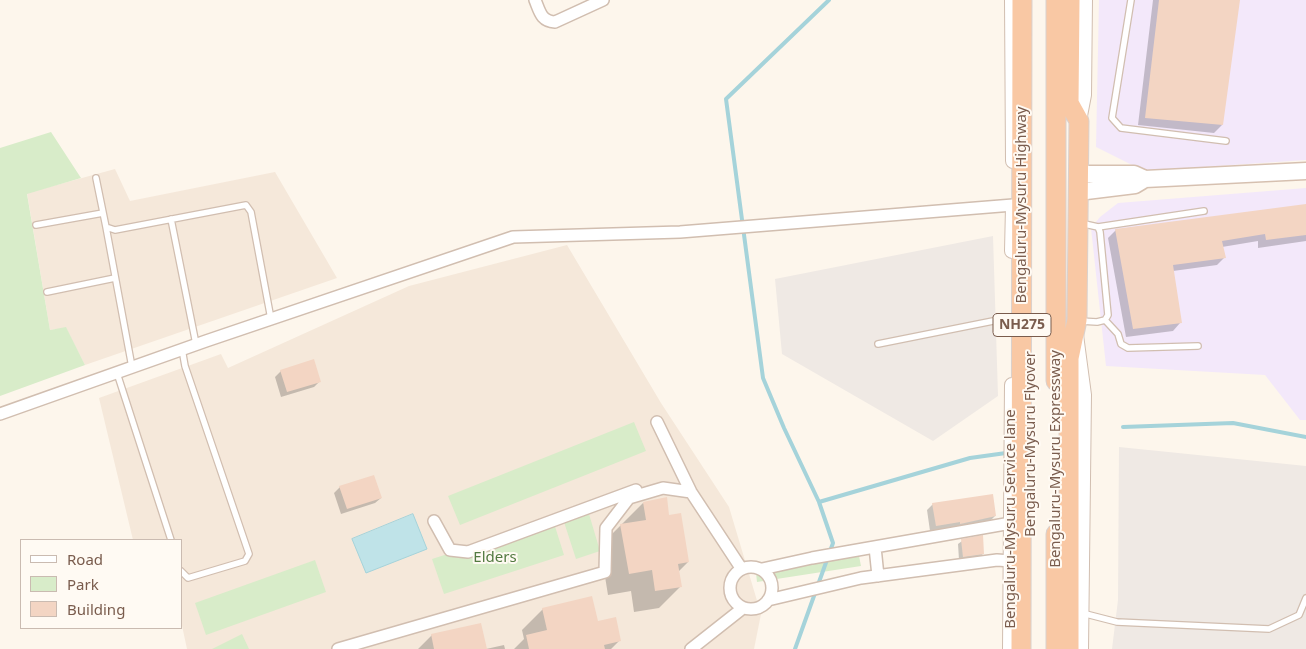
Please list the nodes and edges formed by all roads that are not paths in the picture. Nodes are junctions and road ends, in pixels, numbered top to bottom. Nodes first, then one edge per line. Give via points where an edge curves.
1 (535, 0) edge
2 (1012, 0) edge
3 (1022, 0) edge
4 (1031, 0) edge
5 (1056, 0) edge
6 (1070, 0) edge
7 (1085, 0) edge
8 (1131, 0) edge
9 (600, 1) edge
10 (1078, 121) junction
11 (1226, 141) dead end
12 (1306, 171) edge
13 (96, 178) dead end
14 (1078, 183) junction
15 (1013, 205) junction
16 (1204, 211) dead end
17 (103, 213) junction
18 (171, 219) junction
19 (1078, 222) junction
20 (36, 225) dead end
21 (106, 227) junction
22 (1098, 227) junction
23 (115, 278) junction
24 (47, 292) dead end
25 (1013, 317) junction
26 (271, 319) junction
27 (1106, 320) junction
28 (1075, 325) junction
29 (196, 344) junction
30 (878, 344) dead end
31 (1198, 346) dead end
32 (182, 349) junction
33 (132, 367) junction
34 (117, 372) junction
35 (0, 414) edge
36 (657, 422) dead end
37 (663, 488) junction
38 (690, 492) junction
39 (434, 521) dead end
40 (1010, 523) junction
41 (171, 539) edge
42 (875, 547) junction
43 (1011, 561) junction
44 (741, 568) junction
45 (762, 569) junction
46 (182, 572) edge
47 (878, 576) junction
48 (1306, 598) edge
49 (768, 600) junction
50 (743, 608) junction
51 (1082, 613) junction
52 (689, 648) edge
53 (338, 649) edge
54 (1010, 649) edge
55 (1021, 649) edge
56 (1030, 649) edge
57 (1056, 649) edge
58 (1070, 649) edge
59 (1081, 649) edge

1 - 9 street via 547,22 555,22
2 - 15 street, Bengaluru-Mysuru Service lane / NH275
3 - 55 highway, Bengaluru-Mysuru Highway / NH275
4 - 56 highway, Bengaluru-Mysuru Flyover / NH275
5 - 57 highway, Bengaluru-Mysuru Expressway / NH275
6 - 10 highway, Bengaluru-Mysuru Expressway / NH275 via 1069,103
7 - 10 street, Bengaluru-Mysuru Expressway / NH275 via 1084,95
8 - 11 lane via 1112,118 1116,124 1121,128
10 - 14 highway, Bengaluru-Mysuru Expressway / NH275
12 - 14 main road via 1145,179 1134,174
13 - 17 lane
14 - 19 highway, Bengaluru-Mysuru Expressway / NH275
15 - 25 street, Bengaluru-Mysuru Service lane / NH275
15 - 26 street via 693,231 513,237
16 - 22 lane
17 - 20 lane
17 - 21 lane
18 - 21 lane via 115,230
18 - 26 lane via 246,206 251,212
18 - 29 lane
19 - 22 lane
19 - 28 highway, Bengaluru-Mysuru Expressway / NH275
21 - 23 lane
22 - 27 lane via 1108,308
23 - 24 lane
23 - 33 lane
25 - 30 lane
25 - 40 street, Bengaluru-Mysuru Service lane / NH275
26 - 29 street
27 - 28 lane
27 - 31 lane via 1118,334 1121,344 1128,348
28 - 51 street, Bengaluru-Mysuru Expressway / NH275 via 1084,395
28 - 58 highway, Bengaluru-Mysuru Expressway / NH275 via 1069,358
29 - 32 street
32 - 33 street
32 - 46 lane via 249,554 245,561 188,578
33 - 34 street
34 - 35 street
34 - 41 lane
36 - 38 street
37 - 38 street
37 - 39 street via 657,482 468,552 450,550
37 - 53 street via 629,498 606,528 605,572
38 - 44 street
40 - 42 street
40 - 43 street, Bengaluru-Mysuru Service lane / NH275
42 - 45 street
42 - 47 street
43 - 47 street via 996,560
43 - 54 street, Bengaluru-Mysuru Service lane / NH275
44 - 45 street
44 - 50 street via 729,585 732,599
45 - 49 street via 771,580 772,593
47 - 49 street via 811,588
48 - 51 lane via 1299,615 1272,629 1118,622
49 - 50 street via 757,608
50 - 52 street
51 - 59 street, Bengaluru-Mysuru Expressway / NH275

